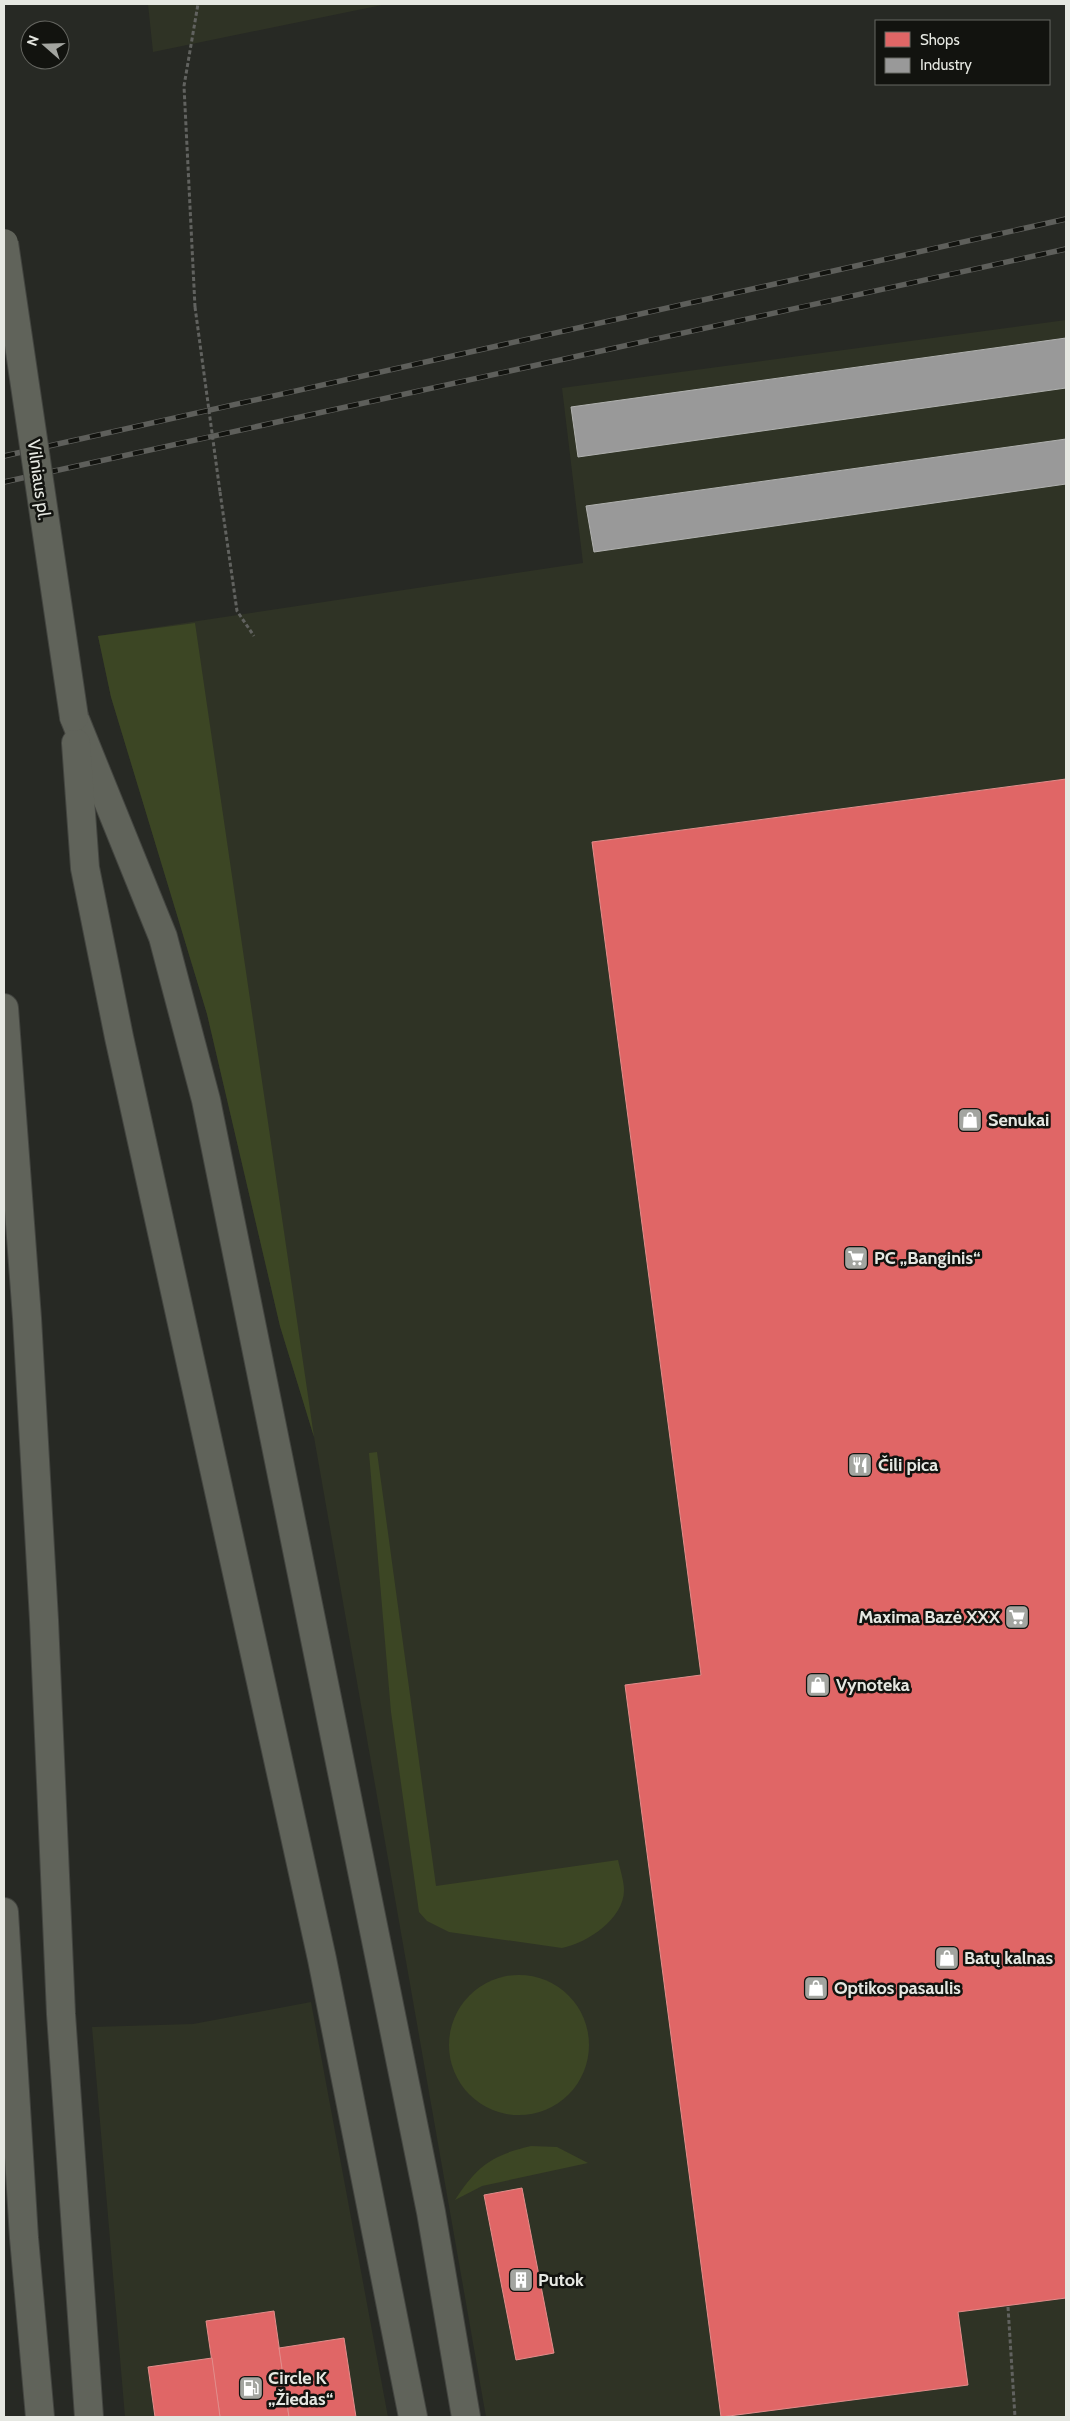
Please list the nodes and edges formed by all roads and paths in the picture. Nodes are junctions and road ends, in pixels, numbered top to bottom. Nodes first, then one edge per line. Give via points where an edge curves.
1 (198, 4) edge
2 (4, 243) edge
3 (254, 636) dead end
4 (74, 717) junction
5 (4, 1008) edge
6 (4, 1912) edge
7 (1008, 2307) dead end
8 (40, 2417) edge
9 (89, 2417) edge
10 (413, 2417) edge
11 (466, 2417) edge
12 (1015, 2417) edge

1 - 3 path, bridge via 184,86 195,308 237,611
2 - 4 highway, Vilniaus pl., bridge
4 - 10 highway via 85,868 322,1960
4 - 11 highway via 164,937 206,1100 429,2202
5 - 9 highway via 27,1318 61,2014
6 - 8 highway via 24,2238
7 - 12 path

